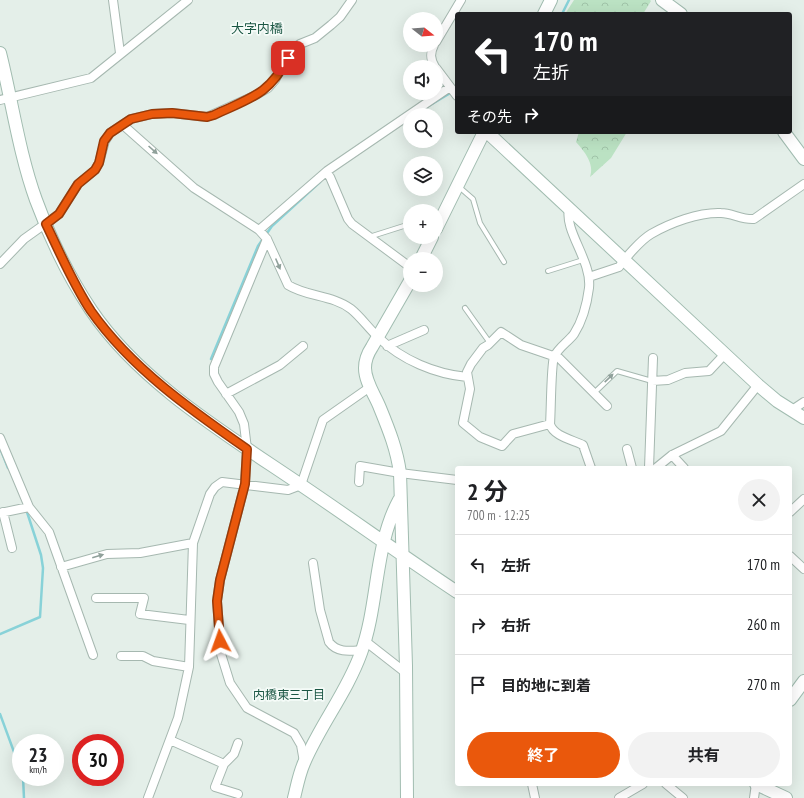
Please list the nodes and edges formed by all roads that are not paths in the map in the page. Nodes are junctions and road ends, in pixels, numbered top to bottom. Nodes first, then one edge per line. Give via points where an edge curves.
1 (113, 0) edge
2 (188, 0) edge
3 (352, 0) edge
4 (461, 0) edge
5 (551, 0) edge
6 (662, 0) edge
7 (545, 12) edge
8 (678, 12) edge
9 (443, 30) edge
10 (0, 53) edge
11 (120, 53) junction
12 (443, 78) edge
13 (450, 87) junction
14 (455, 93) edge
15 (5, 99) edge
16 (123, 125) junction
17 (485, 134) edge
18 (488, 134) edge
19 (785, 134) edge
20 (804, 159) edge
21 (326, 172) junction
22 (804, 184) edge
23 (458, 186) junction
24 (443, 210) edge
25 (569, 210) junction
26 (46, 224) junction
27 (403, 226) edge
28 (259, 230) junction
29 (369, 237) junction
30 (267, 239) junction
31 (584, 260) junction
32 (624, 260) junction
33 (403, 262) edge
34 (504, 262) dead end
35 (0, 264) edge
36 (548, 272) dead end
37 (589, 277) junction
38 (404, 292) edge
39 (465, 308) dead end
40 (424, 330) dead end
41 (378, 337) junction
42 (490, 343) junction
43 (303, 346) dead end
44 (387, 346) junction
45 (724, 355) junction
46 (554, 357) junction
47 (653, 358) dead end
48 (467, 377) junction
49 (652, 381) junction
50 (758, 385) junction
51 (370, 387) junction
52 (594, 393) junction
53 (226, 394) junction
54 (804, 402) edge
55 (607, 406) dead end
56 (792, 410) junction
57 (804, 418) edge
58 (550, 424) junction
59 (0, 438) edge
60 (247, 449) junction
61 (627, 449) dead end
62 (672, 455) junction
63 (590, 466) edge
64 (631, 466) edge
65 (649, 466) edge
66 (658, 466) edge
67 (682, 466) edge
68 (400, 474) junction
69 (455, 480) edge
70 (359, 482) dead end
71 (245, 484) junction
72 (301, 485) junction
73 (400, 498) junction
74 (804, 499) edge
75 (29, 507) junction
76 (792, 510) edge
77 (1, 512) edge
78 (193, 543) junction
79 (384, 543) junction
80 (12, 548) dead end
81 (402, 555) junction
82 (792, 561) edge
83 (313, 563) dead end
84 (61, 567) junction
85 (804, 569) edge
86 (455, 591) edge
87 (96, 598) dead end
88 (190, 620) junction
89 (364, 646) junction
90 (93, 655) dead end
91 (121, 656) dead end
92 (189, 667) junction
93 (406, 673) junction
94 (804, 681) edge
95 (792, 697) edge
96 (170, 740) junction
97 (238, 743) dead end
98 (304, 763) junction
99 (224, 764) junction
100 (533, 786) edge
101 (640, 786) edge
102 (668, 786) edge
103 (756, 786) edge
104 (760, 786) edge
105 (238, 794) dead end
106 (148, 798) edge
107 (294, 798) edge
108 (407, 798) edge
109 (536, 798) edge
110 (619, 798) edge
111 (683, 798) edge
112 (754, 798) edge
113 (784, 798) edge

1 - 11 street
2 - 11 street
3 - 16 street via 331,26 315,38 291,50 275,80 256,95 207,117 172,113 152,114 131,119
4 - 9 street
5 - 7 street
6 - 8 street
10 - 15 street
11 - 15 street via 91,78
12 - 13 street
13 - 14 street
13 - 21 street
15 - 26 street
16 - 26 street via 110,133 104,141 95,170 78,184 59,214
16 -> 28 street via 194,188
17 - 23 street
18 - 25 street
19 - 20 street
21 - 28 street
21 - 29 street via 348,219
22 - 32 street via 754,219 717,213 680,221 650,234
23 - 24 street
23 - 34 lane via 473,199 480,223
25 - 31 street via 568,217
25 - 32 street
26 - 35 street via 24,239
26 - 60 street via 91,310 126,352 191,410
27 - 29 lane
28 - 30 street
29 - 33 street
30 -> 41 street via 288,285 350,309
30 - 53 street via 214,367 216,378
31 - 36 lane
31 - 37 street
32 - 37 street via 620,267
32 - 45 street
37 - 46 street via 584,313 574,333
38 - 41 street
39 - 42 lane
40 - 44 street
41 - 44 street
41 - 51 street via 367,356 365,367
42 - 46 street via 502,332 521,345
42 - 48 street via 482,348 471,364
43 - 53 street via 280,364
44 - 48 street via 423,367
45 - 49 street via 709,370 685,373 668,380
45 - 50 street
46 - 52 street via 560,358
46 - 58 street
47 - 49 street
48 - 58 street via 470,389 463,423 480,437 502,446 513,434
52 -> 49 lane via 617,371
49 - 65 street
50 - 56 street
50 - 62 street via 720,431
51 - 68 street via 391,434
51 - 72 street via 322,420
52 - 55 street
53 - 60 street via 244,424
54 - 56 street
56 - 57 street
58 - 63 street via 551,429 558,434 583,445
59 - 75 street
60 - 71 street
60 - 72 street
61 - 64 street
62 - 66 street
62 - 67 street
68 - 69 street
68 - 70 street via 360,466
68 - 73 street
71 - 72 street via 288,490
71 - 78 street via 222,482 215,487
71 - 98 street via 217,601 221,654 230,683 247,708 294,733 301,745
72 - 79 street
73 - 79 street via 393,510
73 - 81 street
74 - 76 street
75 - 77 street
75 - 84 street via 49,532
77 - 80 street
84 -> 78 street via 107,554 140,552
78 - 88 street
79 - 81 street
79 - 89 street
81 - 86 street
81 - 93 street
82 - 85 street
83 - 89 street via 320,610 329,642 340,651
84 - 90 street
87 - 88 street via 144,598 140,614
88 - 92 street
89 - 93 street
89 - 98 street via 346,687
91 - 92 street via 143,656 153,662
92 - 96 street
93 - 108 street
94 - 95 street
96 - 99 street
96 - 106 street
97 - 99 street via 234,754
98 - 107 street
99 - 105 street via 215,787
100 - 109 street
101 - 110 street
102 - 111 street
103 - 112 street
104 - 113 street

